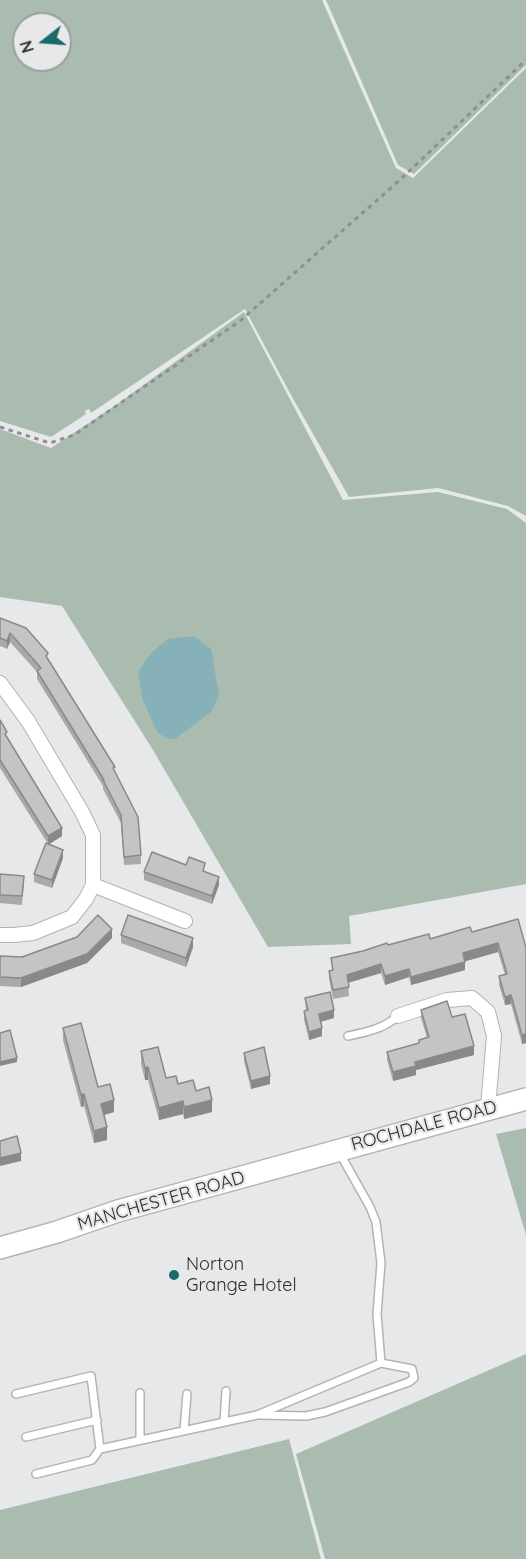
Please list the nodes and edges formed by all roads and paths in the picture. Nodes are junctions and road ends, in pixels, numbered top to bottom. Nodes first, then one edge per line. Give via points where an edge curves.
1 (526, 60) edge
2 (0, 427) edge
3 (0, 683) edge
4 (93, 885) junction
5 (185, 921) dead end
6 (0, 935) edge
7 (398, 1016) joint
8 (348, 1036) dead end
9 (526, 1099) edge
10 (488, 1108) junction
11 (330, 1152) junction
12 (0, 1248) edge
13 (381, 1363) junction
14 (226, 1391) dead end
15 (140, 1393) dead end
16 (16, 1394) dead end
17 (187, 1394) dead end
18 (258, 1415) junction
19 (97, 1420) junction
20 (224, 1422) junction
21 (184, 1430) junction
22 (26, 1437) dead end
23 (140, 1440) junction
24 (100, 1449) junction
25 (36, 1474) dead end

1 - 2 path via 401,179 240,321 74,435 50,443
3 - 4 street via 28,721 93,835
4 - 5 street
4 - 6 street via 72,917 33,933
7 - 8 lane via 376,1030
7 - 10 street via 447,1000 472,998 488,1012 494,1036
9 - 10 main road, ROCHDALE ROAD
10 - 11 main road, ROCHDALE ROAD
11 - 12 main road, MANCHESTER ROAD
11 - 13 lane via 370,1207 376,1222 381,1263 377,1314
13 - 18 lane
13 - 18 lane via 412,1369 414,1378 325,1412 306,1416
14 - 20 lane
15 - 23 lane
16 - 19 lane via 91,1376
17 - 21 lane
18 - 20 lane
19 - 22 lane
19 - 24 lane
20 - 21 lane
21 - 23 lane
23 - 24 lane
24 - 25 lane via 92,1460

